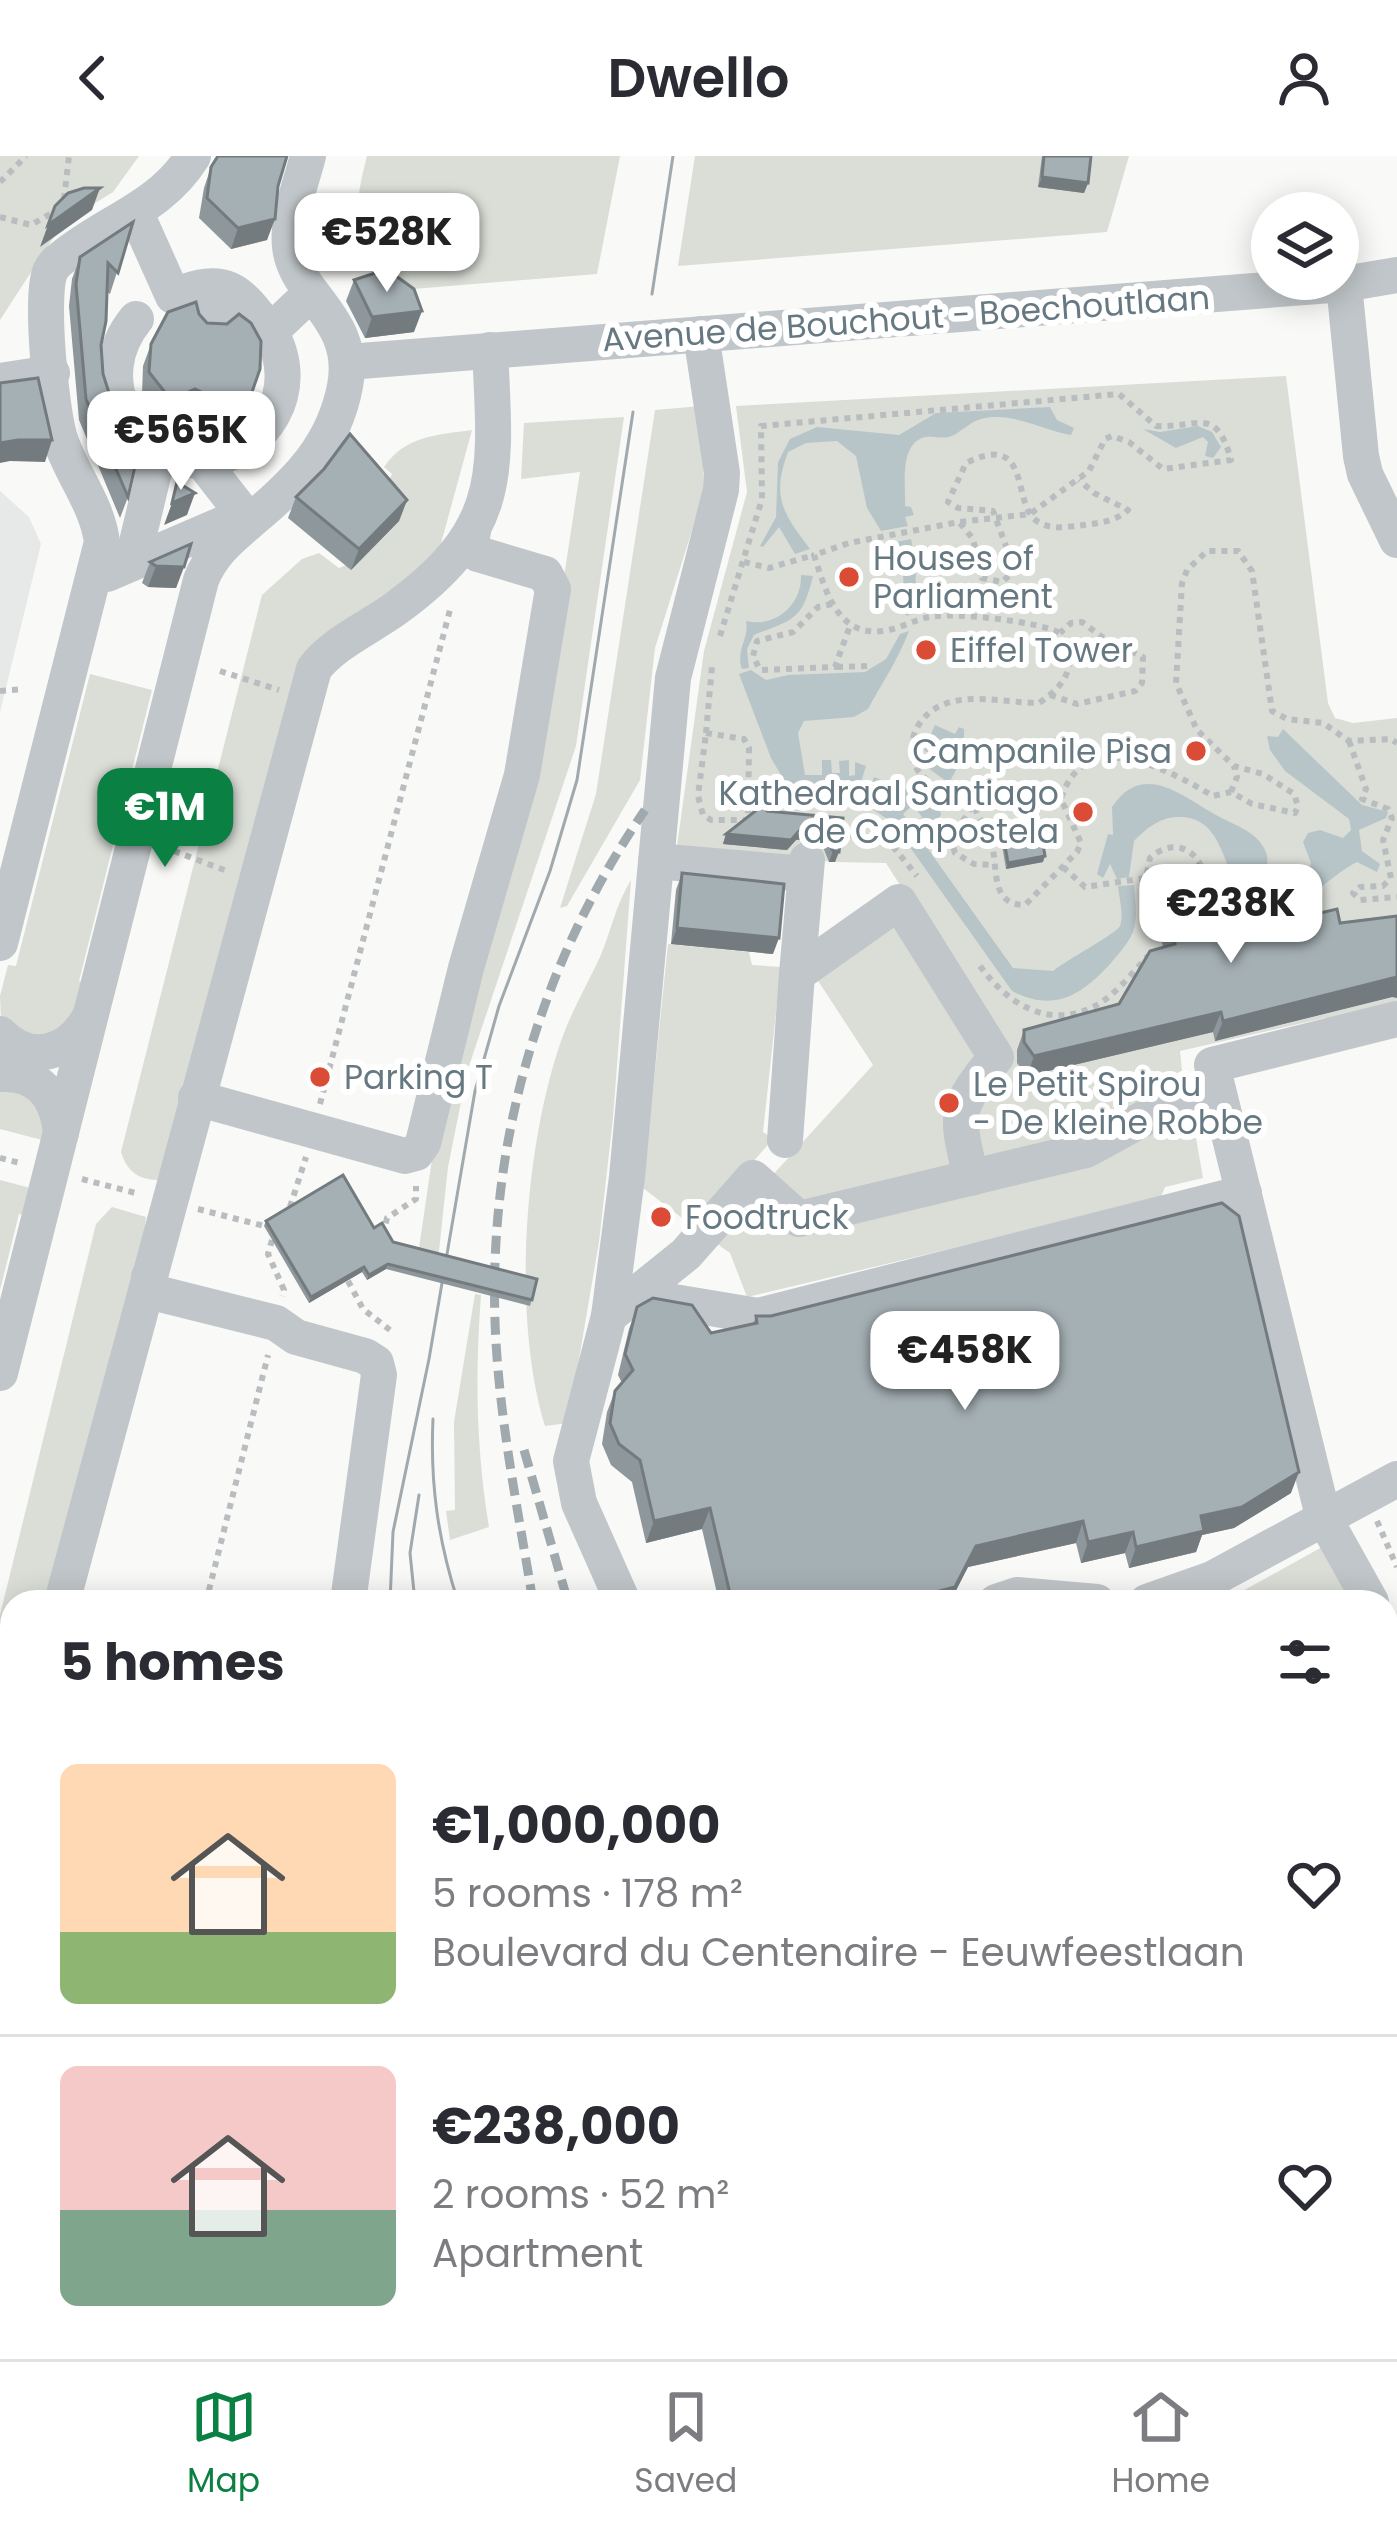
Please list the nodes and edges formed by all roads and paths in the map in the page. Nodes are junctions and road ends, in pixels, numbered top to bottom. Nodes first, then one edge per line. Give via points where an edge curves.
1 (26, 156) edge
2 (69, 156) edge
3 (308, 156) edge
4 (191, 159) edge
5 (0, 182) edge
6 (0, 217) edge
7 (139, 220) dead end
8 (31, 225) junction
9 (40, 241) dead end
10 (1397, 275) edge
11 (1359, 281) edge
12 (1251, 291) edge
13 (307, 297) dead end
14 (1346, 300) edge
15 (136, 319) dead end
16 (270, 332) junction
17 (701, 334) junction
18 (490, 350) junction
19 (348, 362) junction
20 (52, 373) junction
21 (0, 381) edge
22 (183, 448) junction
23 (1079, 480) junction
24 (1030, 514) junction
25 (995, 518) junction
26 (959, 522) junction
27 (473, 531) junction
28 (1397, 541) edge
29 (814, 555) junction
30 (744, 562) junction
31 (112, 569) junction
32 (452, 600) dead end
33 (832, 604) junction
34 (850, 623) junction
35 (1060, 632) junction
36 (720, 636) dead end
37 (712, 658) dead end
38 (869, 666) dead end
39 (835, 667) junction
40 (220, 670) dead end
41 (25, 689) dead end
42 (0, 691) edge
43 (1050, 695) junction
44 (305, 698) junction
45 (706, 734) junction
46 (1349, 741) junction
47 (1397, 743) edge
48 (1234, 766) junction
49 (1231, 792) junction
50 (972, 806) junction
51 (849, 835) dead end
52 (174, 851) dead end
53 (656, 861) junction
54 (994, 865) junction
55 (1063, 867) junction
56 (1204, 879) edge
57 (255, 881) junction
58 (921, 882) dead end
59 (1397, 897) edge
60 (0, 943) edge
61 (1162, 950) edge
62 (971, 953) dead end
63 (797, 974) junction
64 (91, 1016) junction
65 (1397, 1019) edge
66 (0, 1034) edge
67 (0, 1074) edge
68 (1218, 1090) junction
69 (196, 1099) junction
70 (313, 1130) junction
71 (61, 1133) junction
72 (785, 1140) dead end
73 (416, 1153) junction
74 (78, 1178) dead end
75 (971, 1178) junction
76 (1244, 1193) junction
77 (169, 1202) junction
78 (278, 1218) edge
79 (264, 1226) edge
80 (272, 1240) edge
81 (375, 1255) edge
82 (149, 1277) junction
83 (622, 1305) junction
84 (276, 1323) junction
85 (0, 1373) edge
86 (1397, 1479) edge
87 (1374, 1515) dead end
88 (1323, 1516) junction
89 (1397, 1567) edge
90 (65, 1590) edge
91 (209, 1590) edge
92 (350, 1590) edge
93 (617, 1590) edge
94 (1181, 1590) edge
95 (1364, 1590) edge

1 - 5 path
2 - 8 path via 62,204
3 - 19 street via 290,246
4 - 20 street via 154,202 52,267
6 - 8 path
7 - 16 street via 173,296 206,283 221,297 241,293
8 - 9 path
10 - 11 street, Avenue de Bouchout - Boechoutlaan
12 - 17 street, Avenue de Bouchout - Boechoutlaan
13 - 16 street
14 - 28 street via 1361,456
15 - 22 street via 119,347 115,391 122,412 134,430
16 - 22 street via 283,373 273,416 244,448
17 - 18 street, Avenue de Bouchout - Boechoutlaan
17 - 53 street via 721,490 673,678
18 - 19 street, Avenue de Bouchout - Boechoutlaan
18 - 27 street via 493,463
19 - 64 street via 336,420 309,468 224,543 201,580
20 - 21 street
20 - 31 street via 60,439 99,519
22 - 31 street
22 - 31 street via 244,515
23 - 24 path
23 - 24 path via 1128,507 1126,513 1058,528
23 - 30 path via 1112,436 1163,469 1231,460 1210,424 1156,426 1119,394 761,426 762,499
24 - 25 path
24 - 25 path via 1013,465 976,458 948,502 989,508
25 - 26 path
25 - 26 path via 1012,566 1007,579 994,583 978,571 974,539
26 - 29 path
27 - 44 street via 440,575 319,662
27 - 73 street via 478,554 545,574 553,589 522,775
29 - 30 path via 769,568
29 - 33 path
30 - 36 path
31 - 60 street
32 - 70 path
33 - 34 path
33 - 39 path via 793,632 757,641 753,656 767,672
34 - 35 path via 879,632 932,616
34 - 39 path
35 - 43 path via 1071,663
35 - 43 path via 1082,622 1143,656 1142,683 1077,704
37 - 45 path
38 - 39 path
40 - 44 path
41 - 42 path
43 - 50 path via 1039,703 965,699 924,716 911,748 919,772
44 - 57 street
45 - 45 path via 703,815 748,820 749,748 744,739
46 - 47 path
46 - 48 path via 1323,723 1272,710 1252,571 1238,551 1218,548 1198,558 1182,583 1176,683 1197,730
46 - 59 path via 1363,799 1392,818 1383,840 1391,878 1353,893 1360,900
48 - 49 path
48 - 49 path via 1263,774 1294,794 1298,806 1288,813
49 - 55 path via 1213,796 1139,760 1099,758 1062,792 1081,843
50 - 54 path via 992,841
50 - 54 path via 952,841 955,853
51 - 58 path via 886,838
52 - 57 path
53 - 63 street via 806,867
53 - 83 street
54 - 55 path via 999,892 1017,905
55 - 56 path via 1085,887 1146,878 1150,858 1179,847 1198,858
57 - 69 street
61 - 62 path via 1095,1007 1069,1015 1019,1006
63 - 72 street
63 - 75 street via 898,902 996,1057 957,1120
64 - 66 street via 75,1039 44,1053
64 - 71 street
65 - 68 street via 1212,1064
67 - 71 street via 46,1089
68 - 75 street via 1165,1106 1086,1150
68 - 76 street
69 - 70 street
69 - 77 street
70 - 73 street
70 - 78 path via 292,1206
71 - 85 street
73 - 81 path via 416,1199 387,1218
74 - 77 path
75 - 83 street via 800,1219 753,1178 686,1254
76 - 83 street via 758,1316
76 - 88 street
77 - 79 path
77 - 82 street
80 - 84 path via 268,1254 284,1290
82 - 84 street via 160,1294
82 - 90 street
83 - 93 street via 571,1461
84 - 91 path
84 - 92 street via 379,1368
86 - 88 street
87 - 89 path
88 - 94 street
88 - 95 street

